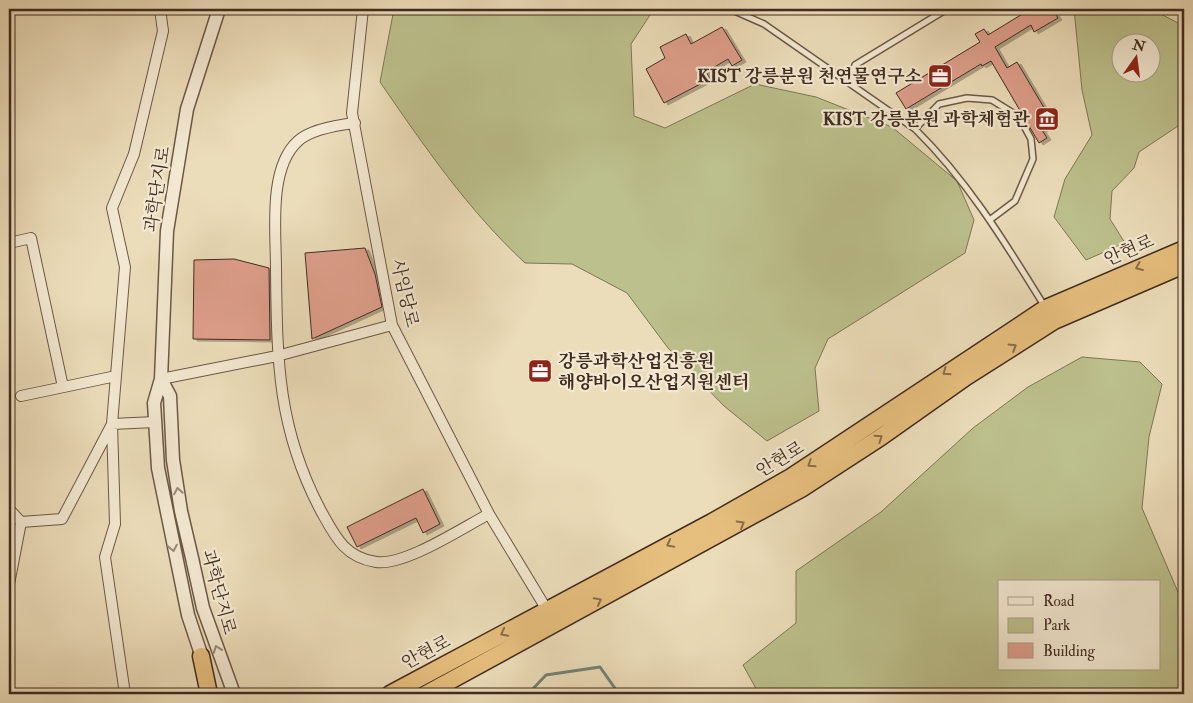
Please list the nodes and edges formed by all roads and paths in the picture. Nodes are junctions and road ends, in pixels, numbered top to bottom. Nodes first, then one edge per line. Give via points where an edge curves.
1 (160, 9) edge
2 (219, 9) edge
3 (363, 9) edge
4 (730, 9) edge
5 (948, 9) edge
6 (854, 87) junction
7 (355, 123) junction
8 (915, 129) junction
9 (991, 219) junction
10 (9, 243) edge
11 (1184, 249) edge
12 (1184, 265) edge
13 (1050, 314) junction
14 (392, 325) junction
15 (277, 356) junction
16 (116, 376) junction
17 (161, 379) junction
18 (63, 387) junction
19 (21, 396) dead end
20 (155, 422) junction
21 (112, 424) junction
22 (9, 509) edge
23 (489, 514) junction
24 (21, 522) junction
25 (9, 584) edge
26 (547, 610) junction
27 (555, 625) junction
28 (201, 656) junction
29 (125, 694) edge
30 (208, 694) edge
31 (217, 694) edge
32 (234, 694) edge
33 (390, 694) edge
34 (426, 694) edge

1 - 16 street via 162,31 134,154 112,208 125,267
2 - 17 street, 과학단지로 via 187,109 167,231
3 - 7 street, 사임당로 via 352,113
4 - 6 lane via 764,24
5 - 6 lane via 855,65
6 - 8 lane
7 - 14 street, 사임당로
7 - 15 street via 328,127 298,140 285,161 277,188
8 - 9 lane
8 - 9 lane via 939,104 967,98 992,100 1013,113 1024,126 1031,139 1033,158 1030,167 1015,201
9 - 13 lane
10 - 18 street via 31,238
11 -> 13 highway, 안현로
12 - 13 highway, 안현로
13 -> 26 highway, 안현로 via 792,477
27 -> 13 highway, 안현로 via 802,489 881,437
14 - 15 street
14 - 23 street, 사임당로
15 - 17 street
15 - 23 street via 286,421 308,486 337,541 356,556 377,562 400,561
16 - 18 street
16 - 21 street
17 - 20 street, 과학단지로 via 154,403
32 -> 17 street, 과학단지로 via 203,608 173,460 170,396
18 - 19 street
20 - 21 street
20 -> 28 street, 과학단지로 via 158,468 176,565
21 - 24 street via 62,519
21 - 29 street via 115,524 104,557
22 - 24 street
23 - 26 street, 사임당로
24 - 25 street
26 - 27 highway
26 -> 33 highway, 안현로
27 - 34 highway, 안현로
28 - 30 highway
28 - 31 street, 과학단지로

